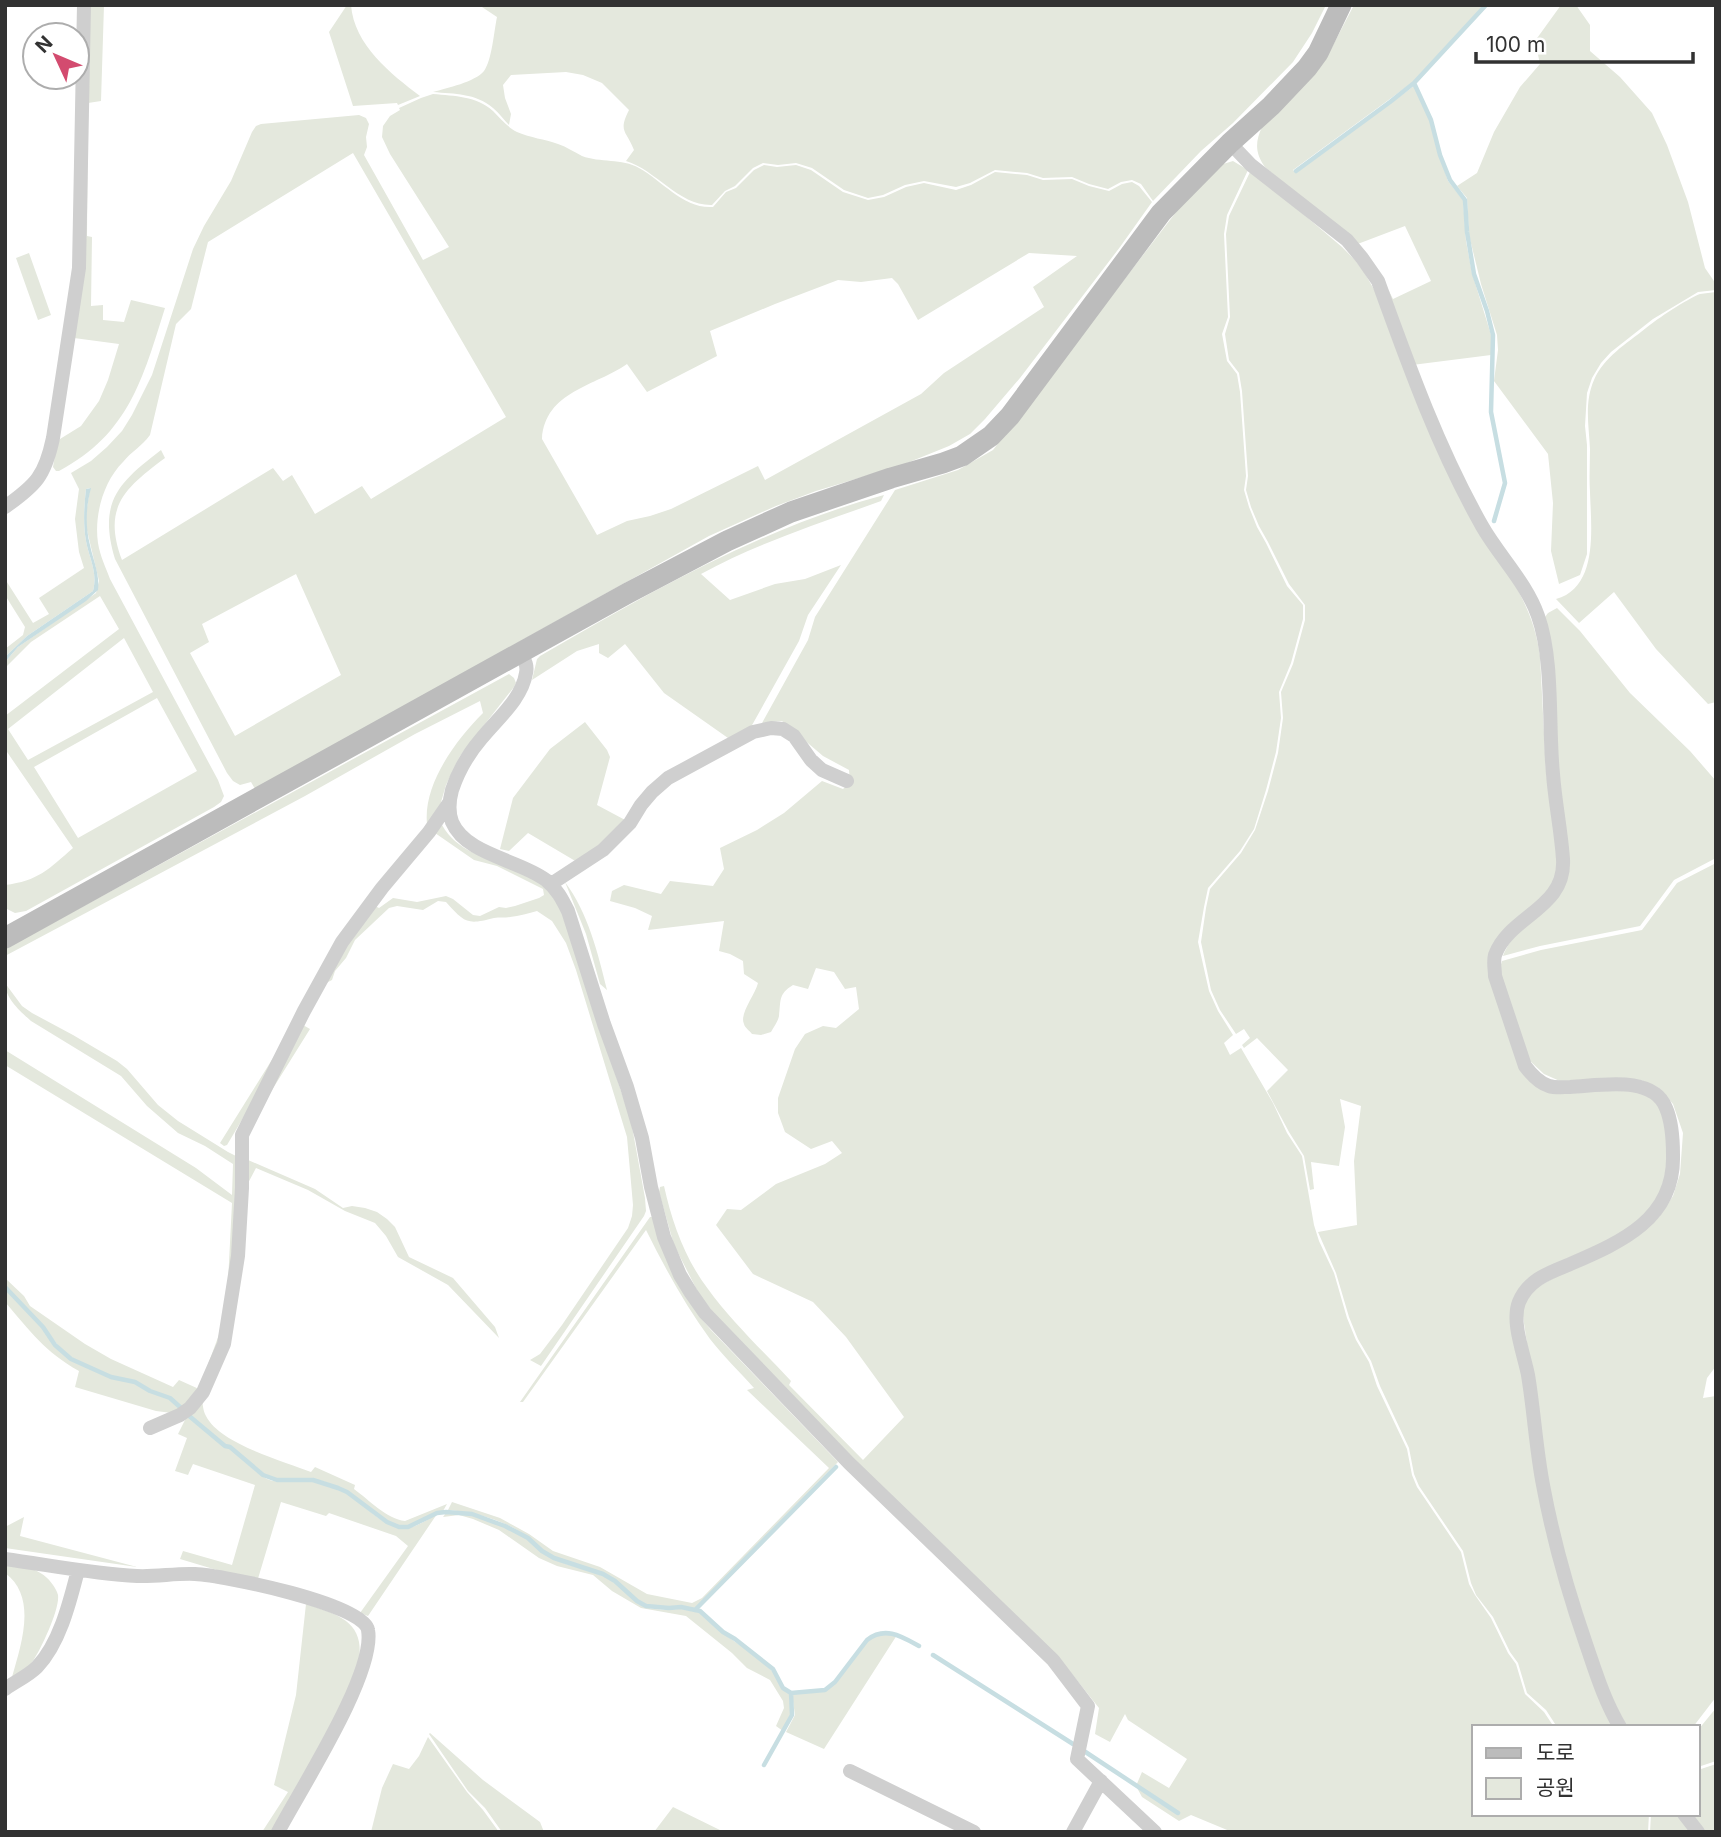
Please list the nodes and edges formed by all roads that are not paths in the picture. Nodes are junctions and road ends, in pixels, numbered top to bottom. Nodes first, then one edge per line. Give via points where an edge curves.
1 (84, 5) edge
2 (1341, 5) edge
3 (1230, 143) junction
4 (5, 507) edge
5 (521, 653) junction
6 (847, 781) dead end
7 (449, 803) junction
8 (551, 884) junction
9 (8, 931) edge
10 (150, 1428) dead end
11 (5, 1559) edge
12 (78, 1570) junction
13 (5, 1689) edge
14 (1619, 1725) edge
15 (850, 1771) dead end
16 (1101, 1780) junction
17 (1686, 1816) edge
18 (278, 1832) edge
19 (974, 1832) edge
20 (1073, 1832) edge
21 (1155, 1832) edge
22 (1698, 1832) edge

1 - 4 street via 79,268 54,438 41,475
2 - 3 main road via 1307,68
3 - 5 main road via 1161,213 1010,416 975,448 943,463 790,512
3 - 14 street via 1251,165 1347,240 1371,270 1454,471 1483,528 1539,617 1548,668 1562,877 1549,899 1510,933 1494,962 1525,1066 1551,1087 1632,1084 1647,1088 1666,1108 1674,1169 1664,1202 1653,1216 1606,1249 1539,1277 1516,1310 1542,1482 1562,1569 1605,1701
5 - 7 street via 527,668 523,683 470,754 455,780
5 - 9 main road
6 - 8 street via 822,770 783,729 753,732 668,778 603,850
7 - 8 street via 456,828 471,843
7 - 10 street via 342,942 242,1135 239,1256 224,1344 190,1408
8 - 16 street via 577,933 642,1138 664,1237 691,1293 712,1321 849,1464 1053,1660 1088,1706 1077,1759
11 - 12 street
12 - 13 street via 60,1628 46,1654 39,1665
12 - 18 street via 229,1578 309,1598 368,1626 362,1670 346,1709
15 - 19 street
16 - 20 street
16 - 21 street
17 - 22 street

